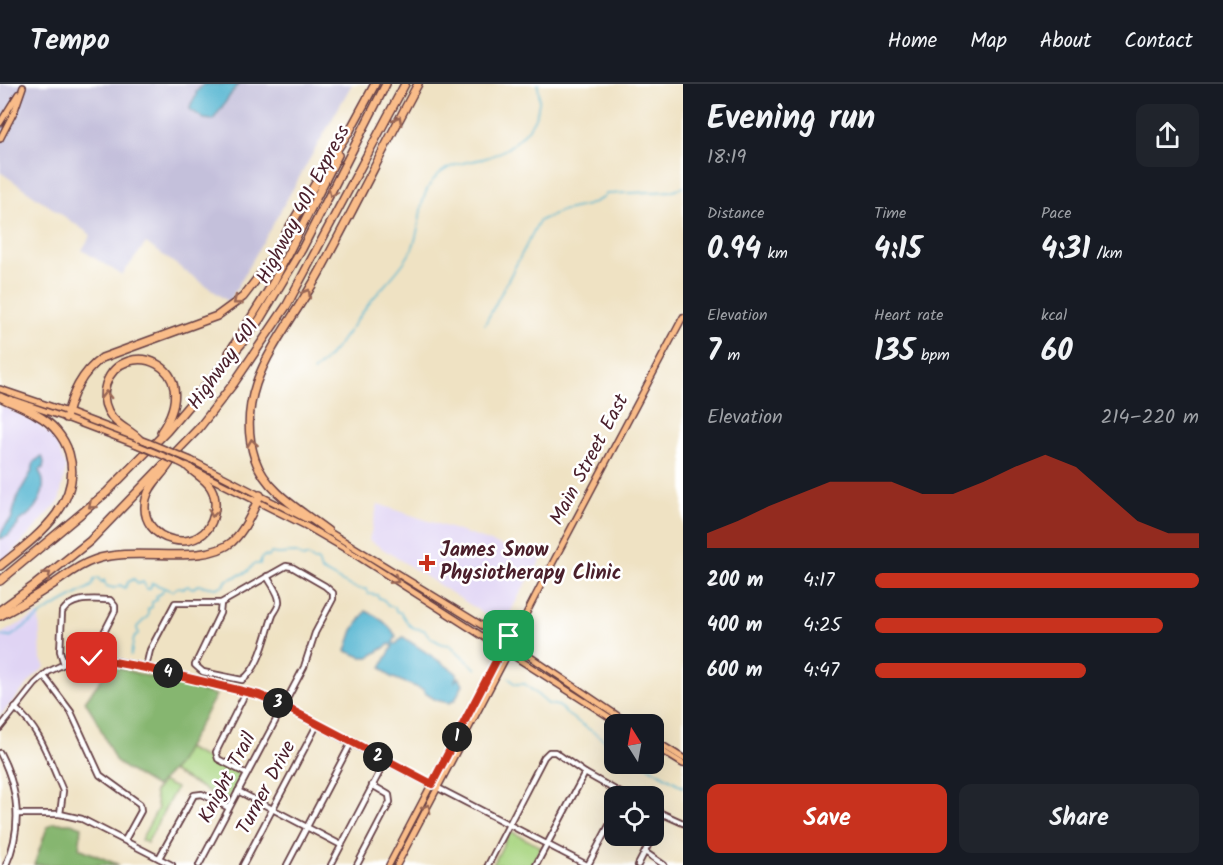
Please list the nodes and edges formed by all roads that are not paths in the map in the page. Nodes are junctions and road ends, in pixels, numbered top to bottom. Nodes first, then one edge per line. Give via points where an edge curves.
1 (375, 84) edge
2 (386, 84) edge
3 (405, 84) edge
4 (418, 84) edge
5 (24, 85) edge
6 (0, 123) edge
7 (350, 130) junction
8 (0, 139) edge
9 (683, 317) edge
10 (223, 366) junction
11 (0, 389) edge
12 (0, 397) edge
13 (67, 415) junction
14 (138, 442) junction
15 (180, 448) junction
16 (189, 463) junction
17 (134, 464) junction
18 (258, 498) junction
19 (328, 531) junction
20 (0, 566) edge
21 (267, 576) junction
22 (0, 581) edge
23 (220, 603) junction
24 (0, 610) edge
25 (0, 616) edge
26 (524, 618) junction
27 (505, 640) junction
28 (513, 645) junction
29 (502, 648) junction
30 (509, 652) junction
31 (97, 658) junction
32 (64, 664) junction
33 (146, 668) junction
34 (44, 676) junction
35 (246, 692) junction
36 (283, 706) junction
37 (15, 708) junction
38 (605, 714) edge
39 (615, 714) edge
40 (317, 724) junction
41 (0, 728) edge
42 (351, 743) junction
43 (664, 746) edge
44 (664, 752) edge
45 (0, 753) edge
46 (683, 758) edge
47 (386, 760) junction
48 (683, 764) edge
49 (585, 773) junction
50 (247, 774) junction
51 (432, 784) junction
52 (372, 785) junction
53 (608, 786) edge
54 (438, 787) junction
55 (238, 791) junction
56 (229, 808) junction
57 (272, 809) junction
58 (18, 814) junction
59 (60, 814) junction
60 (664, 814) edge
61 (683, 824) edge
62 (509, 825) junction
63 (307, 827) junction
64 (604, 835) edge
65 (125, 840) junction
66 (341, 845) junction
67 (548, 845) junction
68 (648, 846) edge
69 (645, 852) junction
70 (159, 858) junction
71 (6, 865) edge
72 (172, 865) edge
73 (200, 865) edge
74 (243, 865) edge
75 (287, 865) edge
76 (331, 865) edge
77 (357, 865) edge
78 (389, 865) edge
79 (397, 865) edge
80 (488, 865) edge
81 (536, 865) edge
82 (588, 865) edge
83 (638, 865) edge
84 (664, 865) edge

1 - 7 highway
2 -> 10 highway, Highway 401 Express via 296,258 260,319
3 - 15 highway, Highway 401 via 287,305 234,383
19 -> 4 highway via 264,478 250,441 251,402 267,361 318,274
5 - 6 main road
5 - 8 main road
7 - 10 highway via 273,283
7 -> 13 highway via 266,267 243,297 217,316 102,358 80,380
9 - 26 main road, Main Street East
10 - 17 highway, Highway 401
11 - 13 main road
12 - 13 main road
12 - 20 highway via 51,425 67,447 73,474 62,507
13 - 14 main road
14 - 16 main road, bridge via 178,462
14 - 16 main road, bridge via 150,443
14 -> 17 highway via 113,419 104,397 113,372 126,363 141,360 166,370 176,395 170,418
16 -> 15 highway via 210,486 215,511 201,535 189,541 174,541 153,530 145,507 151,487
24 -> 15 highway, Highway 401 via 90,541
16 - 18 main road
17 -> 22 highway, Highway 401 via 107,492
18 - 19 main road
18 - 25 highway via 241,531 219,549 196,555 132,553 100,557 75,568
18 -> 29 main road
19 - 27 main road
21 - 23 street
21 - 23 street via 279,602 265,644 249,675 242,680 202,672 195,665 220,613
21 - 36 street, Knight Trail via 288,566 331,590 333,596 315,633 308,659
23 - 33 street via 175,603 150,650
26 - 27 main road, Main Street East
26 - 28 main road, Main Street East
27 - 28 main road
27 - 29 street, Main Street East
28 - 30 main road, Main Street East
28 - 39 main road
29 - 30 main road
29 - 51 main road, Main Street East
30 - 38 main road
30 - 54 main road, Main Street East
31 - 32 street
31 - 32 street via 98,644 115,606 110,600 80,600 62,612 60,651
31 - 33 street
32 - 34 street
33 - 35 street
34 - 37 street
34 - 65 street via 71,712 100,775 140,804 141,811
35 - 36 street
35 - 50 street via 216,752 218,759
36 - 40 street
36 - 50 street, Knight Trail
37 - 41 street
37 - 59 street via 37,731 62,787
40 - 42 street
40 - 57 street, Turner Drive
42 - 47 street
42 - 63 street
43 - 46 main road
44 - 48 main road
45 - 58 street via 12,780
47 - 51 street
47 - 52 street
49 - 53 street
49 - 62 street via 555,752 549,752
49 - 67 street
50 - 55 street, Knight Trail
51 - 54 street
51 - 78 main road, Main Street East
52 - 66 street
52 - 77 street via 389,795 390,802
54 - 62 street
79 -> 54 main road, Main Street East
55 - 56 street, Knight Trail
55 - 57 street
56 - 70 street via 202,794 194,795
56 - 73 street, Knight Trail
57 - 63 street
57 - 74 street, Turner Drive
58 - 59 street
58 - 71 street via 15,844
59 - 65 street via 87,820
60 - 61 street
62 - 67 street
62 - 80 street
63 - 66 street
63 - 75 street
64 - 82 street
65 - 70 street
66 - 76 street
67 - 81 street
67 - 82 street
68 - 69 street
69 - 83 street
69 - 84 street
70 - 72 street

